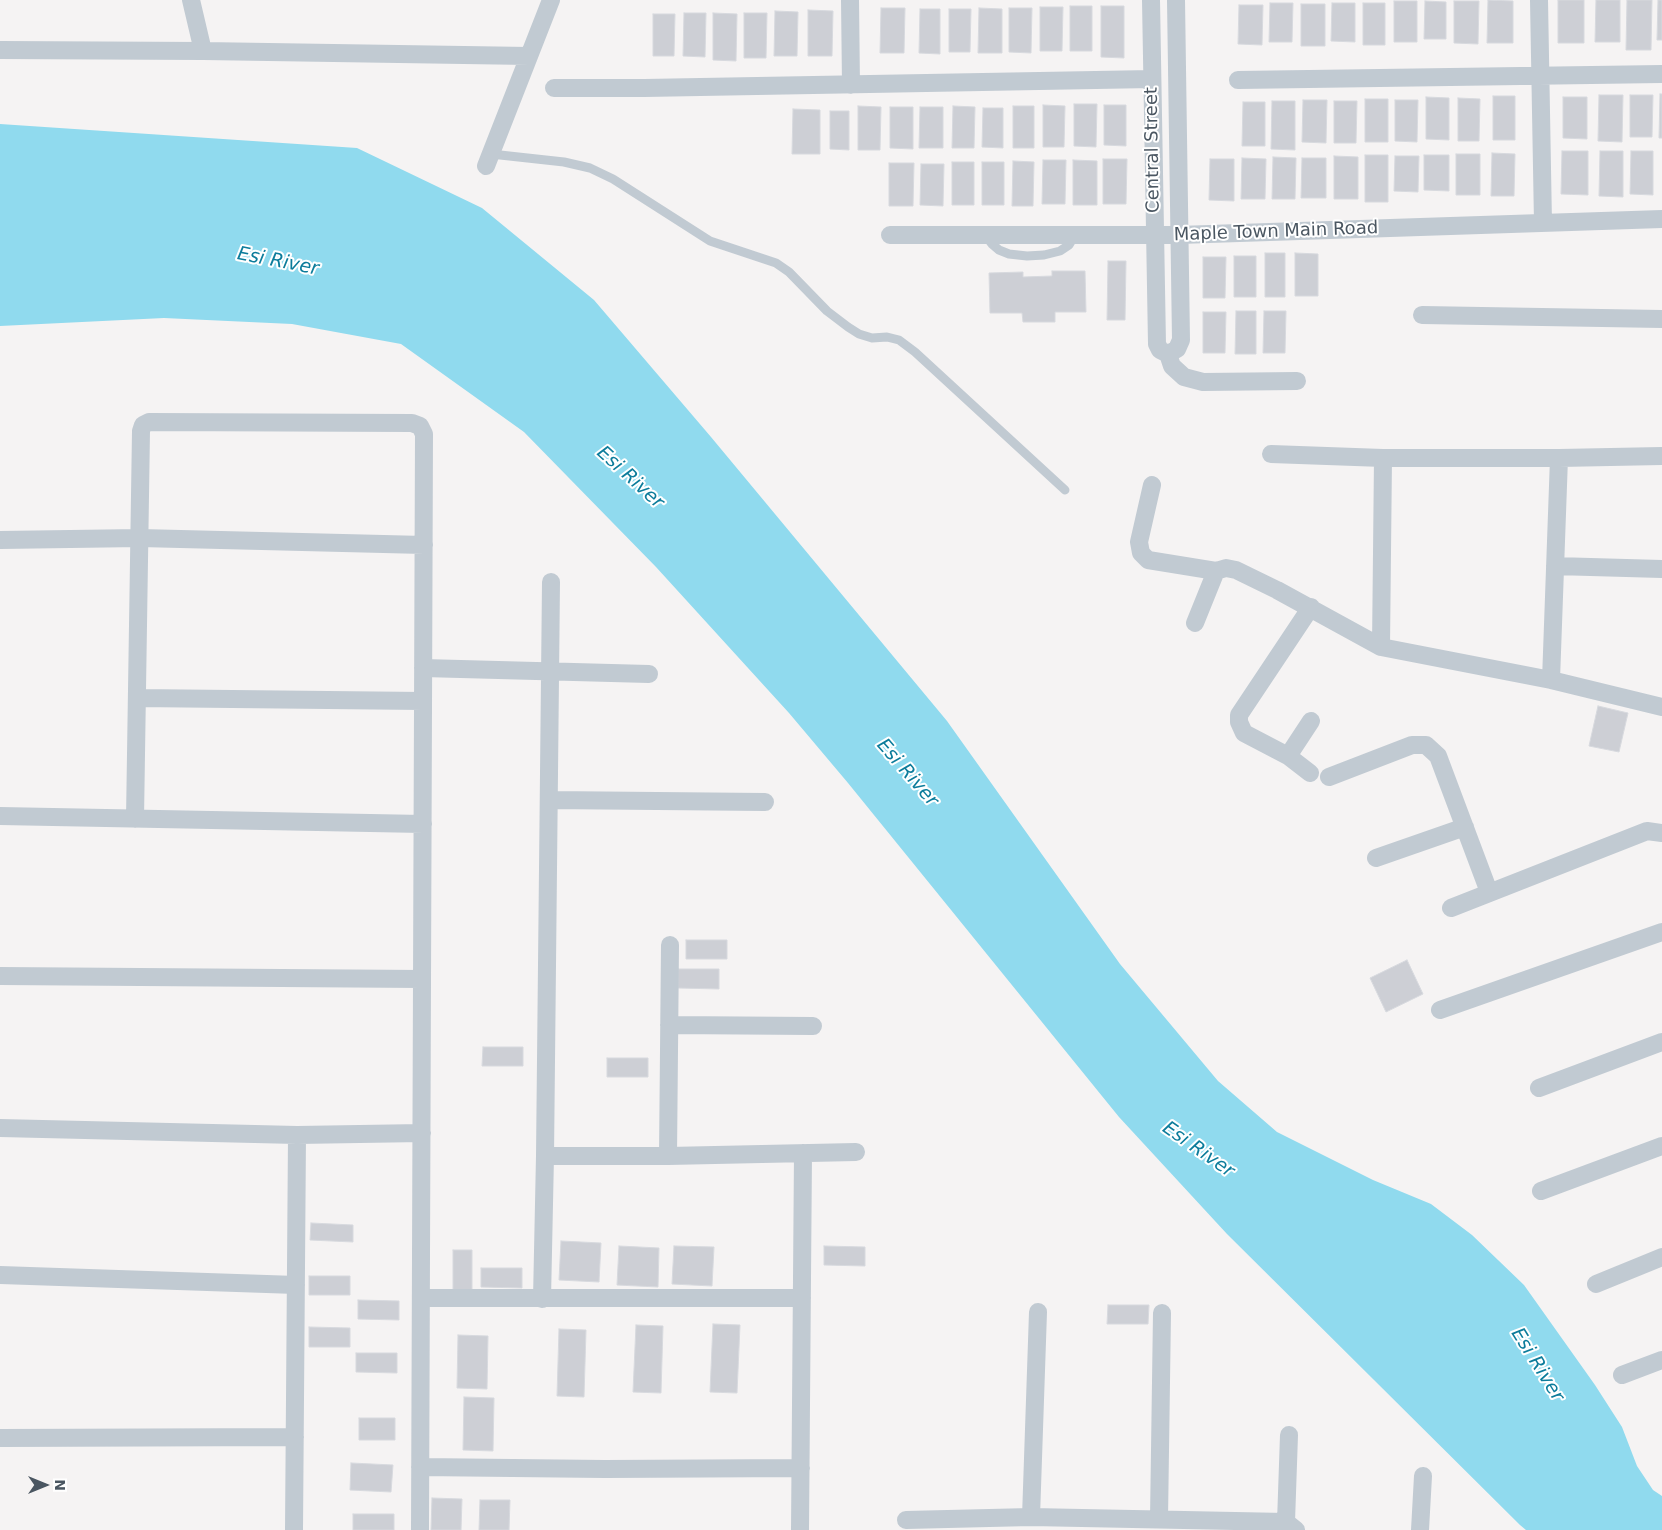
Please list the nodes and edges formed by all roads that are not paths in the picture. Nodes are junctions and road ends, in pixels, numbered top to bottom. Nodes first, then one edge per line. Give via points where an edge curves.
1 (190, 0) edge
2 (551, 0) edge
3 (850, 0) edge
4 (1151, 0) edge
5 (1176, 0) edge
6 (1539, 0) edge
7 (0, 50) edge
8 (203, 51) junction
9 (529, 56) junction
10 (1662, 74) edge
11 (1540, 75) junction
12 (1152, 79) junction
13 (1238, 80) dead end
14 (851, 85) junction
15 (554, 88) dead end
16 (488, 160) joint
17 (1662, 219) edge
18 (1543, 223) junction
19 (890, 235) dead end
20 (1155, 235) junction
21 (1179, 235) junction
22 (1422, 315) dead end
23 (1662, 319) edge
24 (1168, 354) junction
25 (1297, 381) dead end
26 (1271, 454) dead end
27 (1662, 456) edge
28 (1383, 458) junction
29 (1559, 458) junction
30 (1152, 485) dead end
31 (1065, 490) dead end
32 (140, 538) junction
33 (0, 540) edge
34 (424, 545) junction
35 (1555, 566) junction
36 (1662, 569) edge
37 (1216, 570) junction
38 (551, 582) dead end
39 (1310, 607) junction
40 (1195, 623) dead end
41 (1381, 647) junction
42 (424, 668) junction
43 (551, 672) junction
44 (648, 674) dead end
45 (1551, 680) junction
46 (137, 698) junction
47 (423, 701) junction
48 (1662, 707) edge
49 (1311, 721) dead end
50 (1288, 756) junction
51 (1310, 773) dead end
52 (1329, 777) dead end
53 (549, 800) junction
54 (765, 802) dead end
55 (0, 816) edge
56 (136, 819) junction
57 (423, 824) junction
58 (1465, 827) junction
59 (1662, 833) edge
60 (1376, 858) dead end
61 (1489, 892) junction
62 (1451, 908) dead end
63 (1662, 932) edge
64 (670, 945) dead end
65 (0, 976) edge
66 (422, 979) junction
67 (1440, 1010) dead end
68 (669, 1025) junction
69 (813, 1026) dead end
70 (1662, 1042) edge
71 (1539, 1088) dead end
72 (0, 1128) edge
73 (422, 1133) junction
74 (297, 1135) junction
75 (1662, 1146) edge
76 (856, 1152) dead end
77 (802, 1153) junction
78 (545, 1156) junction
79 (668, 1156) junction
80 (1541, 1191) dead end
81 (1662, 1257) edge
82 (0, 1275) edge
83 (1596, 1284) dead end
84 (296, 1285) junction
85 (421, 1298) junction
86 (802, 1298) junction
87 (542, 1299) junction
88 (1038, 1312) dead end
89 (1162, 1313) dead end
90 (1662, 1360) edge
91 (1622, 1375) dead end
92 (1288, 1435) dead end
93 (294, 1437) junction
94 (0, 1438) edge
95 (420, 1467) junction
96 (801, 1468) junction
97 (1423, 1476) dead end
98 (1032, 1517) junction
99 (906, 1520) dead end
100 (1159, 1520) junction
101 (954, 1524) edge
102 (1289, 1527) edge
103 (294, 1530) edge
104 (420, 1530) edge
105 (800, 1530) edge
106 (1420, 1530) edge

1 - 8 street
2 - 9 street
3 - 14 street
4 - 12 street, Central Street
5 - 21 street, Central Street
6 - 11 street
7 - 8 street
8 - 9 street
9 - 16 street
10 - 11 street
11 - 13 street
11 - 18 street
12 - 14 street
12 - 20 street, Central Street
14 - 15 street
16 - 31 lane via 564,162 590,168 613,179 710,241 776,264 789,272 827,311 859,334 899,340 915,352
17 - 18 street, Maple Town Main Road
18 - 21 street, Maple Town Main Road
19 - 20 street, Maple Town Main Road
20 - 21 street, Maple Town Main Road
20 - 24 street, Central Street via 1157,344
21 - 24 street, Central Street via 1181,340 1177,349
22 - 23 street
24 - 25 street via 1172,366 1184,377 1203,382
26 - 28 street
27 - 29 street
28 - 29 street
28 - 41 street
29 - 35 street
30 - 37 street via 1139,542 1141,553 1148,560
32 - 33 street
32 - 34 street
32 - 34 street via 141,431 149,422 412,423 420,426 424,434
32 - 46 street
34 - 42 street
35 - 36 street
35 - 45 street
37 - 39 street via 1236,570
37 - 40 street
38 - 43 street
39 - 41 street
39 - 50 street via 1239,715 1244,733
41 - 45 street
42 - 43 street
42 - 47 street
43 - 44 street
43 - 53 street
45 - 48 street
46 - 47 street
46 - 56 street
47 - 57 street
49 - 50 street
50 - 51 street
52 - 58 street via 1412,745 1426,745 1438,756
53 - 54 street
53 - 78 street
55 - 56 street
56 - 57 street
57 - 66 street
58 - 60 street
58 - 61 street
59 - 61 street via 1647,831
61 - 62 street
63 - 67 street
64 - 68 street
65 - 66 street
66 - 73 street
68 - 69 street
68 - 79 street
70 - 71 street
72 - 74 street
73 - 74 street
73 - 85 street
74 - 84 street
75 - 80 street
76 - 77 street
77 - 79 street
77 - 86 street
78 - 79 street
78 - 87 street
81 - 83 street
82 - 84 street
84 - 93 street
85 - 87 street
85 - 95 street
86 - 87 street
86 - 96 street
88 - 98 street
89 - 100 street
90 - 91 street
92 - 102 street
93 - 94 street
93 - 103 street
95 - 96 street via 605,1470
95 - 104 street
96 - 105 street
97 - 106 street
98 - 100 street
98 - 101 street
99 - 101 street
100 - 102 street

